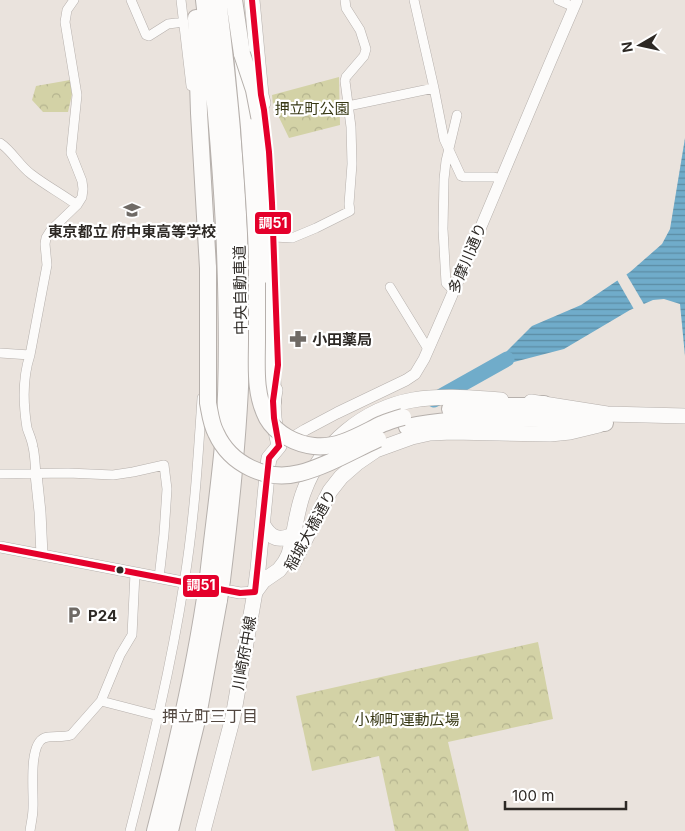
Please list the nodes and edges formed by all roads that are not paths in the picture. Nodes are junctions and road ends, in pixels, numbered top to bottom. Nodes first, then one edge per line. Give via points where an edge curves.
1 (74, 0) edge
2 (131, 0) edge
3 (181, 0) edge
4 (196, 0) edge
5 (204, 0) edge
6 (218, 0) edge
7 (252, 0) edge
8 (345, 0) edge
9 (414, 0) edge
10 (568, 2) edge
11 (235, 7) edge
12 (184, 22) junction
13 (242, 54) junction
14 (434, 88) junction
15 (348, 106) junction
16 (457, 115) dead end
17 (0, 143) edge
18 (448, 149) junction
19 (501, 179) junction
20 (265, 181) junction
21 (77, 205) junction
22 (274, 236) junction
23 (390, 287) dead end
24 (454, 291) junction
25 (428, 349) junction
26 (0, 353) edge
27 (30, 355) junction
28 (273, 402) junction
29 (544, 404) junction
30 (685, 416) edge
31 (606, 418) junction
32 (685, 425) edge
33 (279, 446) junction
34 (0, 474) edge
35 (36, 474) junction
36 (263, 525) junction
37 (293, 535) junction
38 (0, 547) edge
39 (42, 555) junction
40 (135, 573) junction
41 (158, 578) junction
42 (215, 579) junction
43 (184, 583) junction
44 (255, 592) junction
45 (212, 599) junction
46 (101, 701) junction
47 (159, 716) junction
48 (30, 831) edge
49 (130, 831) edge
50 (155, 831) edge
51 (170, 831) edge
52 (203, 831) edge

1 - 21 street via 65,22 77,95 72,153 83,189
2 - 12 street via 146,35 168,24
3 - 12 street
4 - 31 highway, bridge via 198,113 208,268 208,403 215,432 228,452 263,473 298,474 386,435 429,422
5 - 42 highway, 中央自動車道 via 222,191 227,298 224,435
6 - 42 highway, 中央自動車道 via 240,250 241,362 237,440
7 - 20 main road via 264,110
8 - 15 street via 366,49 346,77
9 - 14 street
10 - 19 street, 多摩川通り via 559,40
11 - 13 highway
12 - 43 street via 197,150 204,366 198,467
13 - 28 highway, bridge via 260,121 268,232
13 - 29 highway, bridge via 257,258 257,381 268,420 292,440 320,446 340,443 403,417 426,412
14 - 15 street
14 - 18 street
15 - 22 street via 352,164 350,211 292,238
16 - 18 street
17 - 21 street via 29,173
18 - 19 street via 461,176
18 - 24 street via 443,229 446,283
19 - 24 street, 多摩川通り
20 - 22 main road
20 - 33 main road via 261,381 265,419
21 - 27 street via 46,238 47,265
22 - 28 main road via 278,364
23 - 25 street
24 - 25 street, 多摩川通り
25 - 33 street, 多摩川通り via 410,377
26 - 27 street
27 - 35 street via 23,390
28 - 33 main road
29 - 31 main road, 稲城大橋通り
29 - 37 main road, 稲城大橋通り via 428,398 396,404 376,412 352,426 323,456 308,479
30 - 31 main road
31 - 32 main road
31 - 44 main road, 稲城大橋通り via 560,433 430,433 376,450 341,477 330,491 288,571 273,586
33 - 36 main road, 川崎府中線 via 269,458
34 - 35 street
35 - 39 street
35 - 41 street via 112,475 164,465 167,489
36 - 37 main road via 272,536 284,538
36 - 44 main road, 川崎府中線
37 - 44 main road, 稲城大橋通り via 285,562
38 - 39 street
39 - 40 street
40 - 41 street
40 - 46 street via 132,635
41 - 43 street
42 - 45 highway, bridge
43 - 44 street via 240,593
43 - 47 street
44 - 52 main road, 川崎府中線 via 233,717
45 - 50 highway via 198,644
45 - 51 highway via 198,716
46 - 47 street
46 - 48 street via 71,735 46,737 37,745 32,771
47 - 49 street

